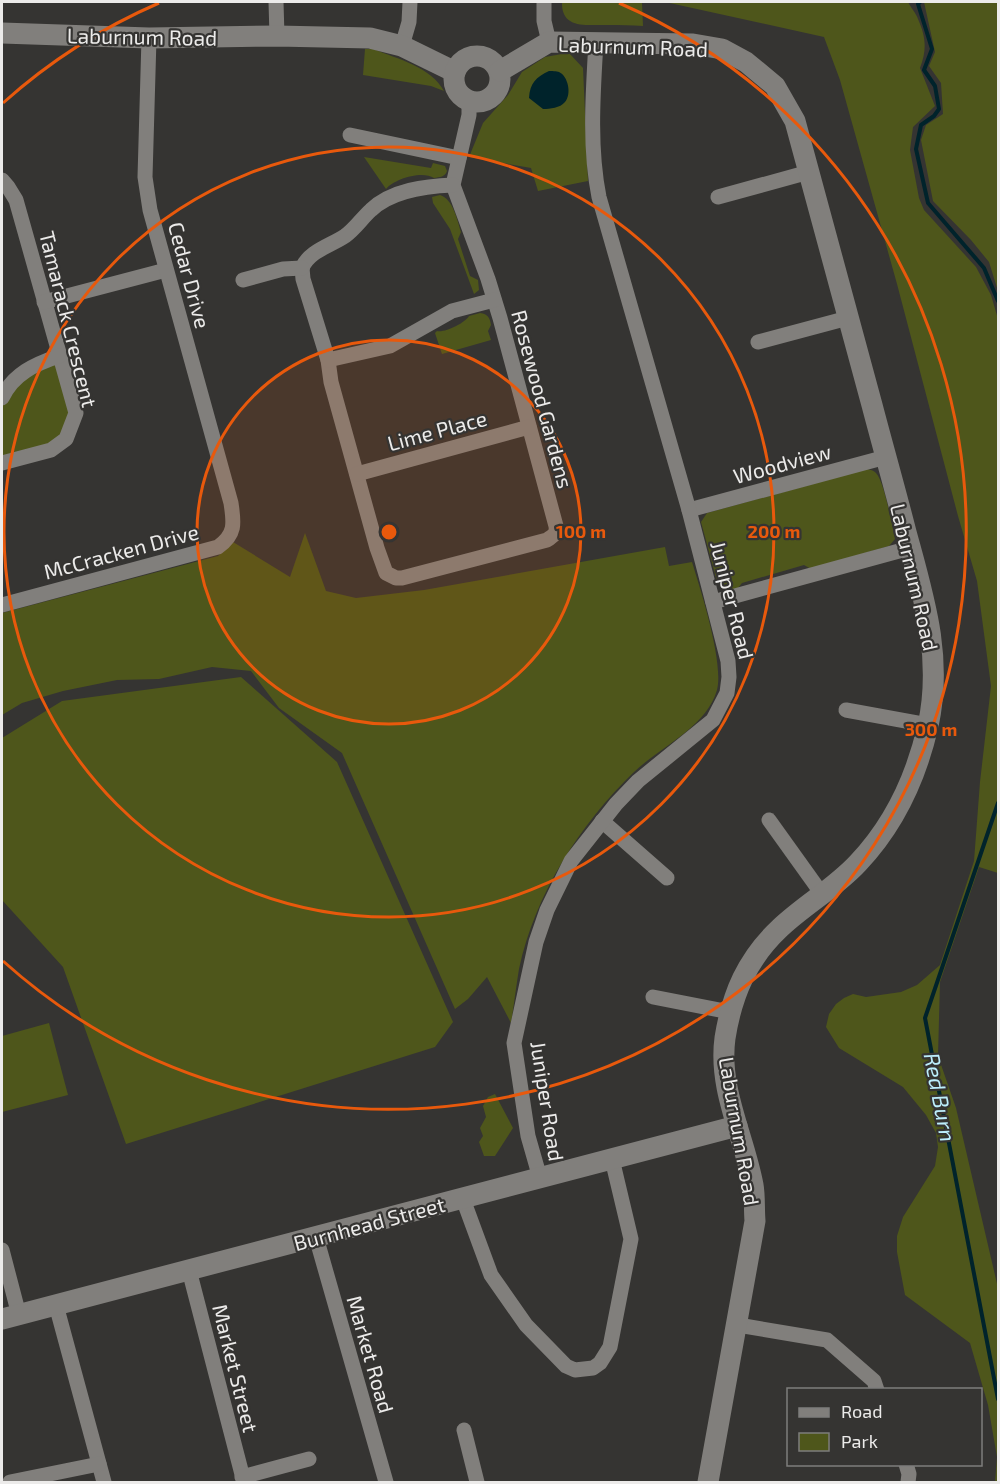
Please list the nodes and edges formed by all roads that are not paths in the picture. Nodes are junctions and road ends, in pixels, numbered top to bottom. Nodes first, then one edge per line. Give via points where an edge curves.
1 (276, 2) edge
2 (410, 2) edge
3 (544, 2) edge
4 (2, 33) edge
5 (277, 36) junction
6 (149, 38) junction
7 (549, 42) junction
8 (596, 42) junction
9 (402, 46) junction
10 (500, 71) junction
11 (455, 72) junction
12 (469, 100) junction
13 (350, 135) dead end
14 (459, 158) junction
15 (809, 172) junction
16 (2, 180) edge
17 (453, 185) junction
18 (718, 197) dead end
19 (302, 268) junction
20 (166, 270) junction
21 (243, 280) dead end
22 (494, 300) junction
23 (44, 302) junction
24 (848, 318) junction
25 (758, 342) dead end
26 (59, 356) junction
27 (328, 360) junction
28 (2, 398) edge
29 (529, 427) junction
30 (886, 457) junction
31 (2, 463) edge
32 (357, 474) junction
33 (689, 510) junction
34 (233, 518) joint
35 (910, 548) junction
36 (713, 602) junction
37 (2, 605) edge
38 (846, 710) dead end
39 (928, 725) junction
40 (769, 820) dead end
41 (602, 821) junction
42 (667, 878) dead end
43 (822, 894) junction
44 (653, 997) dead end
45 (730, 1012) junction
46 (737, 1126) junction
47 (612, 1159) junction
48 (540, 1178) junction
49 (463, 1198) junction
50 (316, 1237) junction
51 (2, 1250) edge
52 (189, 1270) junction
53 (56, 1305) junction
54 (10, 1317) edge
55 (738, 1325) junction
56 (877, 1388) edge
57 (464, 1430) dead end
58 (309, 1459) dead end
59 (99, 1464) junction
60 (907, 1466) edge
61 (243, 1480) edge
62 (10, 1482) edge
63 (104, 1482) edge
64 (386, 1482) edge
65 (477, 1482) edge
66 (708, 1482) edge
67 (908, 1482) edge

1 - 5 street
2 - 9 street
3 - 7 street
4 - 6 street, Laburnum Road
5 - 6 street, Laburnum Road
5 - 9 street, Laburnum Road via 370,38
6 - 20 street, Cedar Drive via 145,177
7 - 8 street, Laburnum Road
7 - 10 street, Laburnum Road
8 - 15 street, Laburnum Road via 693,44 722,49 746,62 775,86 795,121
8 - 33 street, Juniper Road via 596,179
9 - 11 street, Laburnum Road
10 - 11 street via 488,58 473,56 460,63
10 - 12 street via 500,84 491,98
11 - 12 street via 458,90
12 - 14 street
13 - 14 street
14 - 17 street
15 - 18 street
15 - 24 street, Laburnum Road
16 - 23 street, Tamarack Crescent via 16,200
17 - 19 street via 413,190 382,201 346,235 308,258
17 - 22 street, Rosewood Gardens
19 - 21 street
19 - 27 street, Rosewood Gardens
20 - 23 street
20 - 34 street, Cedar Drive
22 - 27 street via 452,311 390,346
22 - 29 street, Rosewood Gardens
23 - 26 street, Tamarack Crescent
24 - 25 street
24 - 30 street, Laburnum Road
26 - 28 street via 26,369 7,386
26 - 31 street, Tamarack Crescent via 76,413 66,440 51,450
27 - 32 street, Rosewood Gardens
29 - 32 street, Lime Place
29 - 32 street, Rosewood Gardens via 556,526 556,532 547,540 396,578 383,567
30 - 33 street, Woodview
30 - 35 street, Laburnum Road
33 - 36 street, Juniper Road
34 - 37 street, McCracken Drive via 227,540 218,546
35 - 36 street
35 - 39 street, Laburnum Road via 933,650
36 - 41 street, Juniper Road via 728,661 727,693 720,707 713,720 638,781
38 - 39 street
39 - 43 street, Laburnum Road via 914,777 902,803 857,864
40 - 43 street
41 - 42 street
41 - 48 street, Juniper Road via 571,861 547,910 514,1043 528,1136
43 - 45 street, Laburnum Road via 779,929 754,957 736,989
44 - 45 street
45 - 46 street, Laburnum Road via 726,1071
46 - 47 street, Burnhead Street
46 - 55 street, Laburnum Road via 753,1185 755,1221
47 - 48 street, Burnhead Street
47 - 49 street via 631,1239 610,1347 592,1368 575,1370 566,1366 526,1325 491,1275
48 - 49 street, Burnhead Street
49 - 50 street, Burnhead Street
50 - 52 street, Burnhead Street
50 - 64 street, Market Road
51 - 54 street
52 - 53 street, Burnhead Street
52 - 61 street, Market Street
53 - 54 street, Burnhead Street
53 - 59 street
55 - 56 street via 827,1340 874,1381
55 - 66 street, Laburnum Road
57 - 65 street
58 - 61 street, Market Street
59 - 62 street
59 - 63 street
60 - 67 street

